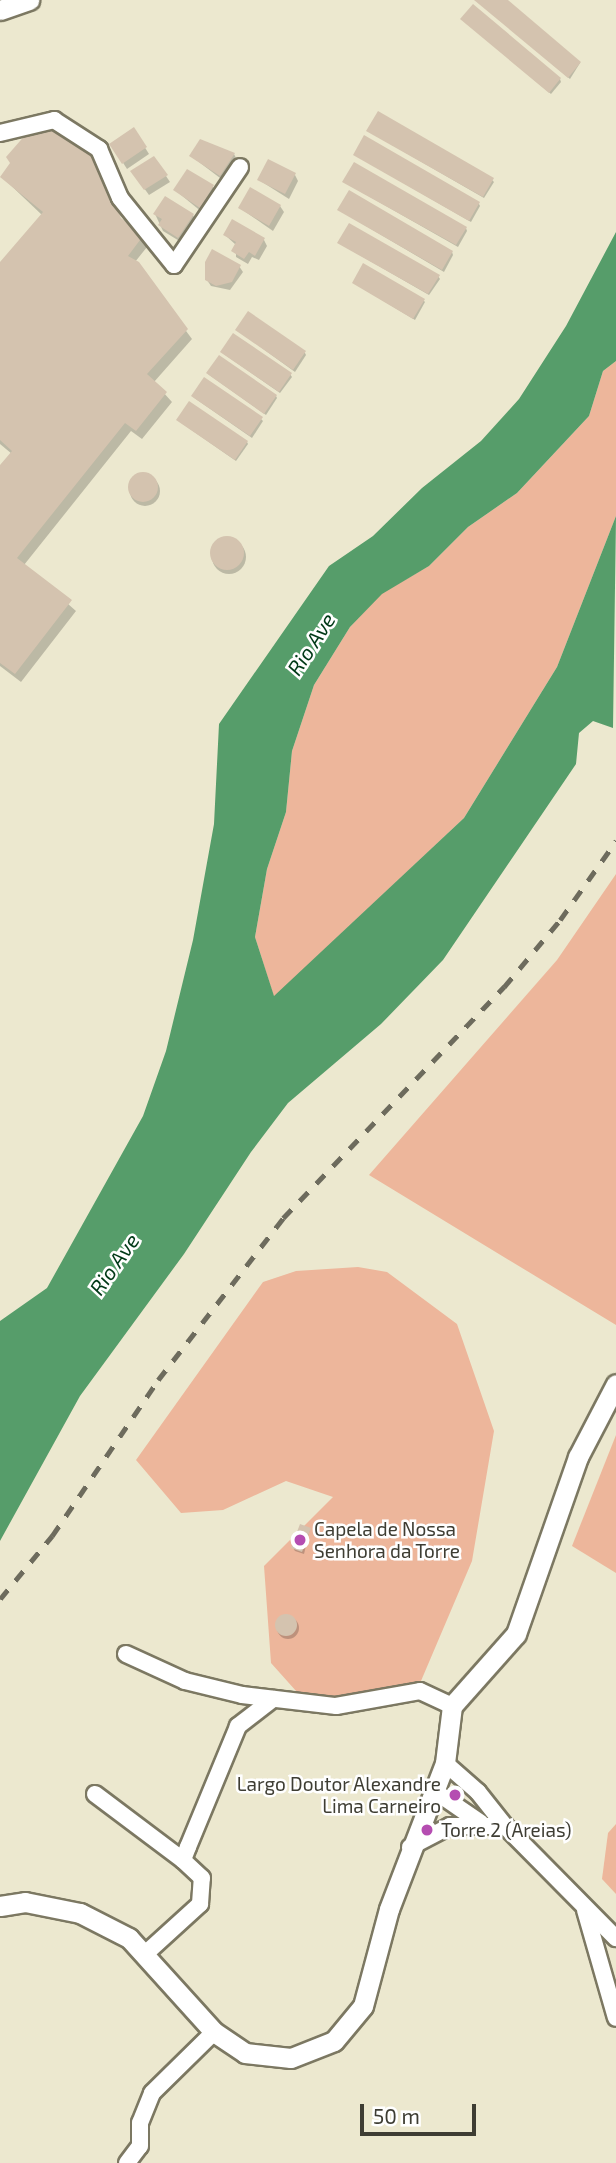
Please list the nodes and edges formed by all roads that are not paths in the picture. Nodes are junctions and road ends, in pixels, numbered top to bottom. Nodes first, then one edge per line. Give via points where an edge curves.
1 (29, 0) edge
2 (0, 10) edge
3 (0, 133) edge
4 (240, 167) dead end
5 (616, 1384) edge
6 (126, 1654) dead end
7 (274, 1699) junction
8 (452, 1706) junction
9 (445, 1763) junction
10 (433, 1790) junction
11 (95, 1794) dead end
12 (481, 1823) junction
13 (505, 1826) junction
14 (410, 1847) junction
15 (183, 1860) junction
16 (0, 1906) edge
17 (585, 1910) junction
18 (616, 1938) edge
19 (616, 1946) edge
20 (144, 1955) junction
21 (599, 1959) junction
22 (616, 2018) edge
23 (214, 2032) junction
24 (127, 2163) edge

1 - 2 street
3 - 4 street via 54,120 99,149 120,198 174,265
5 - 8 street via 578,1457 516,1634
6 - 7 street via 186,1681
7 - 8 street via 336,1706 419,1691
7 - 15 street via 238,1726
8 - 9 street
9 - 10 street
9 - 13 street via 478,1791
10 - 12 street
10 - 14 street
11 - 15 street
12 - 13 street
12 - 14 street via 450,1826
13 - 17 street
14 - 23 street via 363,2006 334,2040 291,2058 245,2053
15 - 20 street via 200,1873 202,1898 196,1910
16 - 20 street via 24,1902 80,1913 129,1938
17 - 18 street
17 - 21 street
19 - 21 street
20 - 23 street
21 - 22 street
23 - 24 street via 152,2093 140,2123 140,2146

